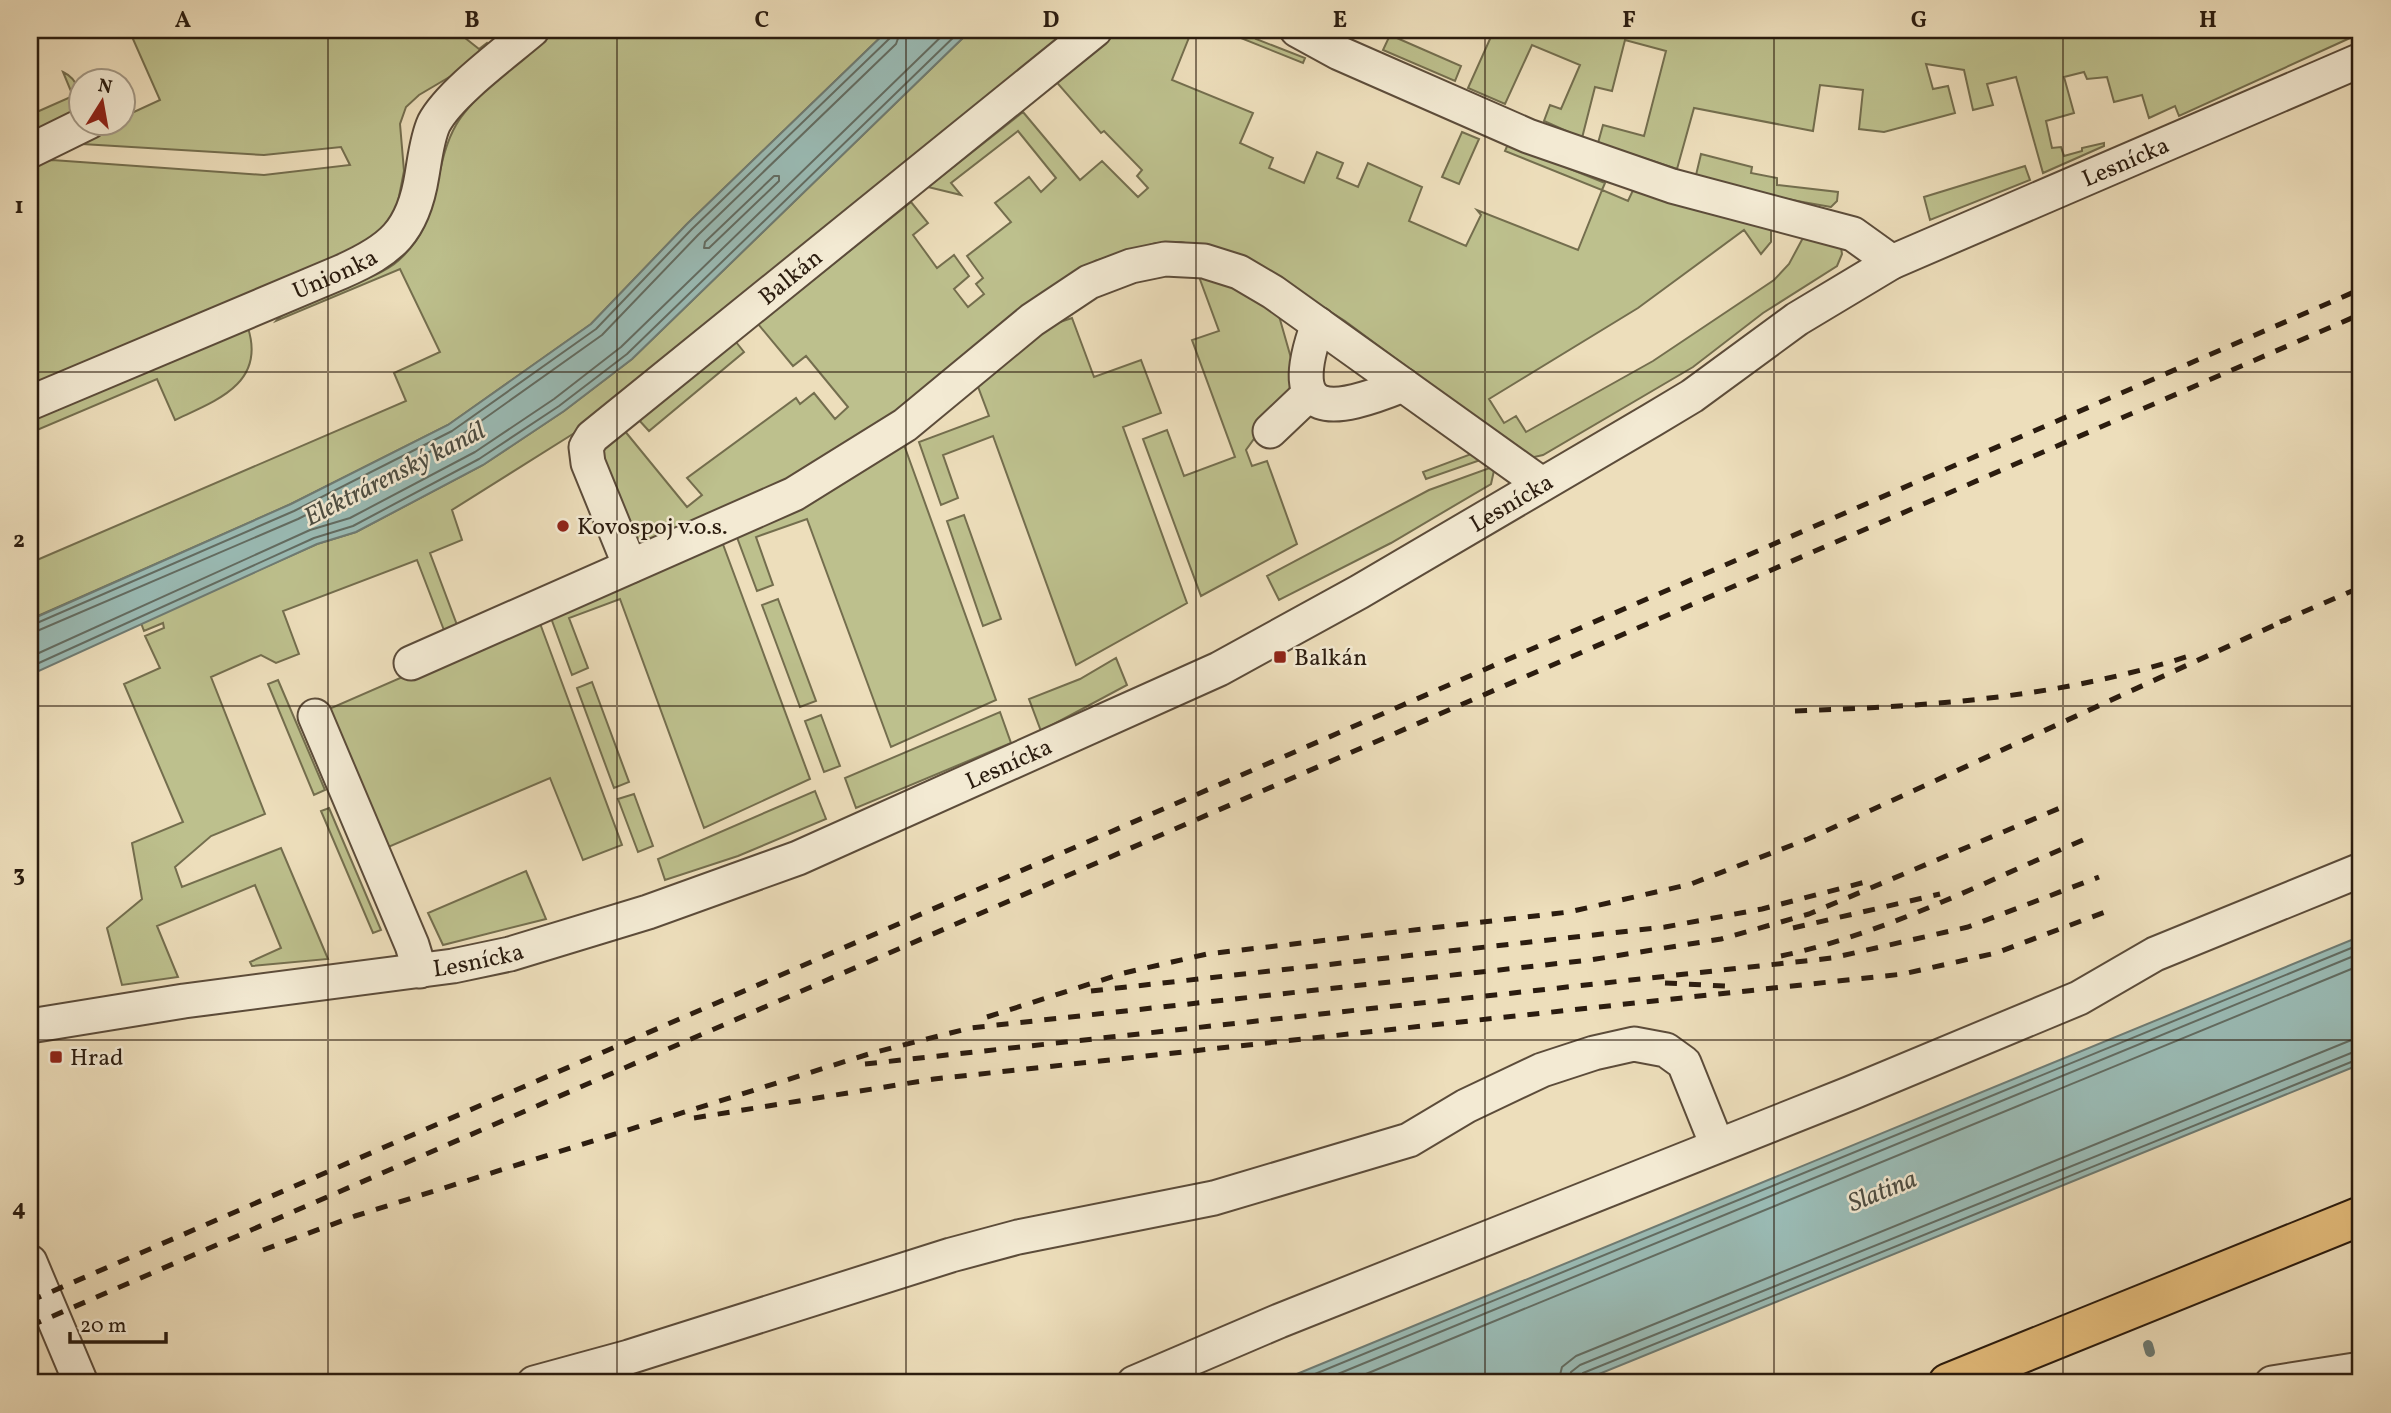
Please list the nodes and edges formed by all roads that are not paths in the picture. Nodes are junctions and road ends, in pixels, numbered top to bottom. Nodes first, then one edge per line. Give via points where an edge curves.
1 (532, 30) edge
2 (1095, 30) edge
3 (1297, 30) edge
4 (2361, 60) edge
5 (66, 133) edge
6 (30, 150) edge
7 (1892, 262) junction
8 (1318, 324) junction
9 (1403, 385) junction
10 (1309, 394) junction
11 (30, 403) edge
12 (1270, 431) dead end
13 (1540, 483) junction
14 (630, 566) junction
15 (411, 663) dead end
16 (315, 716) dead end
17 (2361, 870) edge
18 (419, 971) junction
19 (31, 1027) edge
20 (1717, 1145) junction
21 (2361, 1216) edge
22 (30, 1262) edge
23 (2361, 1369) edge
24 (81, 1383) edge
25 (534, 1383) edge
26 (1134, 1383) edge
27 (1948, 1383) edge
28 (2272, 1383) edge

1 - 11 street, Unionka via 440,114 425,153 413,211 391,245 363,262
2 - 14 street, Balkán via 592,436 586,447 588,463
3 - 7 street via 1528,136 1672,186 1853,234
4 - 7 street, Lesnícka
5 - 6 street
7 - 13 street, Lesnícka via 1797,319 1692,396
8 - 9 street
8 - 10 street via 1307,367
8 - 14 street via 1239,272 1204,261 1131,265 1089,282 1032,320 905,425 794,494
9 - 10 street via 1358,403 1333,406 1319,404
9 - 13 street
10 - 12 street
13 - 18 street, Lesnícka via 1359,592 1219,669 852,836 624,919 510,954
14 - 15 street
16 - 18 street
17 - 20 street via 2155,954 2079,998
18 - 19 street, Lesnícka via 184,1001
20 - 25 street via 1684,1063 1666,1051 1634,1044 1542,1070 1466,1106 1409,1140 1214,1198 951,1255
20 - 26 street
21 - 27 main road
22 - 24 street
23 - 28 street

